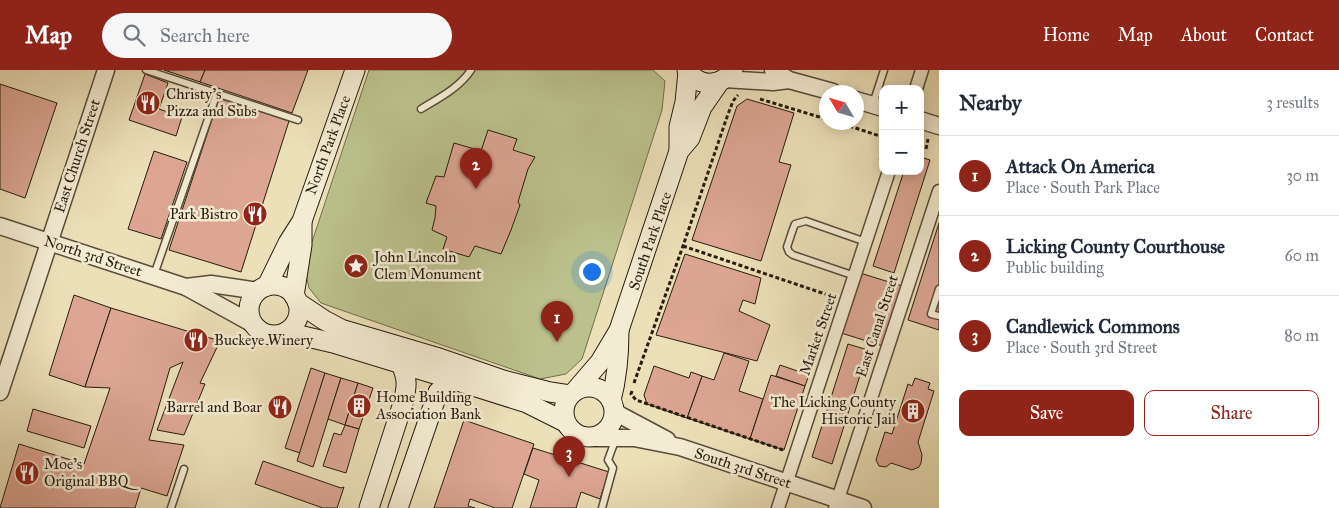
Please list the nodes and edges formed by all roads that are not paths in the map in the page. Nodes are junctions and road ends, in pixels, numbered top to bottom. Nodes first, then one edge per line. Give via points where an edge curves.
1 (106, 70) edge
2 (146, 70) edge
3 (355, 70) edge
4 (471, 70) edge
5 (773, 70) edge
6 (884, 70) edge
7 (922, 70) edge
8 (688, 71) edge
9 (726, 77) edge
10 (789, 80) junction
11 (917, 85) edge
12 (819, 88) edge
13 (217, 93) junction
14 (864, 102) edge
15 (878, 106) edge
16 (421, 109) dead end
17 (298, 120) dead end
18 (924, 123) edge
19 (934, 131) edge
20 (680, 151) junction
21 (888, 175) edge
22 (939, 192) edge
23 (302, 221) junction
24 (0, 226) edge
25 (49, 242) junction
26 (866, 242) junction
27 (153, 276) junction
28 (855, 276) junction
29 (186, 287) junction
30 (262, 289) junction
31 (939, 289) edge
32 (296, 299) junction
33 (939, 316) edge
34 (253, 324) junction
35 (619, 330) junction
36 (286, 332) junction
37 (401, 364) junction
38 (433, 365) junction
39 (449, 383) junction
40 (0, 392) edge
41 (573, 392) junction
42 (613, 405) junction
43 (565, 422) junction
44 (616, 436) junction
45 (594, 438) junction
46 (680, 447) junction
47 (184, 468) dead end
48 (786, 483) junction
49 (836, 504) edge
50 (171, 508) edge
51 (369, 508) edge
52 (398, 508) edge
53 (602, 508) edge
54 (778, 508) edge
55 (863, 508) edge

1 - 25 street, East Church Street
2 - 13 lane
3 - 23 main road, North Park Place
4 - 16 lane via 453,89
5 - 10 street
6 - 15 lane
7 - 11 street
8 - 9 main road via 705,84
8 - 20 main road, South Park Place via 679,127
9 - 10 street via 772,82
9 - 20 main road, South Park Place via 702,107 690,138
10 - 12 street
13 - 17 lane
13 - 27 lane
14 - 15 street
18 - 19 street
20 - 35 main road, South Park Place
21 - 26 street, Market Street
22 - 49 street, East Canal Street
23 - 30 main road, North Park Place
23 - 32 main road, North Park Place
24 - 25 street, North 3rd Street
25 - 27 street, North 3rd Street
25 - 40 street, East Church Street
26 - 28 street, Market Street
26 - 28 lane via 806,221 795,224 787,247 793,255
27 - 29 street, North 3rd Street
28 - 48 street, Market Street
29 - 30 street, North 3rd Street via 211,284
29 - 34 street, North 3rd Street
30 - 32 main road via 282,287
30 - 34 main road via 253,296 248,310
31 - 33 lane via 931,314
32 - 36 main road via 298,316
32 - 38 main road via 342,329
34 - 36 main road via 258,330 272,335
35 - 41 main road, South Park Place via 600,362
35 - 42 main road, South Park Place
36 - 37 main road
37 - 38 main road
37 - 51 main road via 407,386
38 - 39 main road
38 - 41 main road via 550,392
39 - 43 main road via 527,403
39 - 52 main road via 438,392 431,409
41 - 42 main road via 597,388
41 - 43 main road via 563,410
42 - 45 main road via 611,425
42 - 46 street, South 3rd Street via 620,415
43 - 45 main road via 576,435
44 - 45 street, South 3rd Street
44 - 46 street, South 3rd Street
44 - 53 lane via 608,460 613,468
46 - 48 street, South 3rd Street
47 - 50 lane
48 - 49 street, South 3rd Street
48 - 54 street, Market Street
49 - 55 street, South 3rd Street

